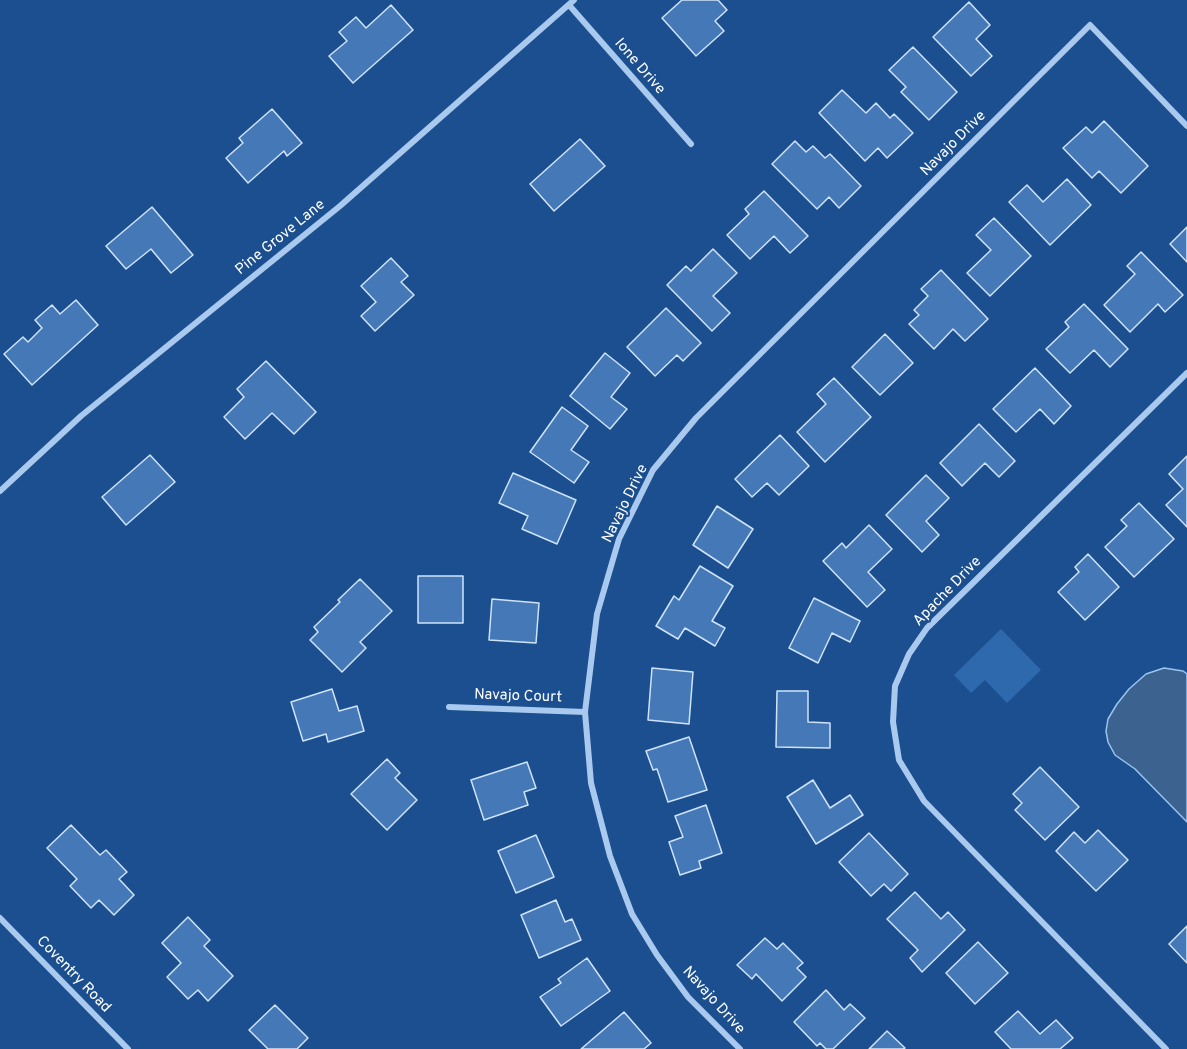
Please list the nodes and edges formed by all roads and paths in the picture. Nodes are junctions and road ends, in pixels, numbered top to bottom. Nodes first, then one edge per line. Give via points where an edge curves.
1 (571, 2) edge
2 (1187, 126) edge
3 (691, 144) dead end
4 (1187, 373) edge
5 (0, 490) edge
6 (449, 707) dead end
7 (585, 712) junction
8 (0, 918) edge
9 (128, 1049) edge
10 (740, 1049) edge
11 (1167, 1049) edge

1 - 3 street, Ione Drive
1 - 5 street, Pine Grove Lane via 340,206 81,416
2 - 7 street, Navajo Drive via 1090,25 696,418 654,470 620,539 597,614
4 - 11 street, Apache Drive via 927,628 909,654 895,686 892,722 899,760 924,801
6 - 7 street, Navajo Court
7 - 10 street, Navajo Drive via 591,783 610,856 632,914 688,997
8 - 9 street, Coventry Road

